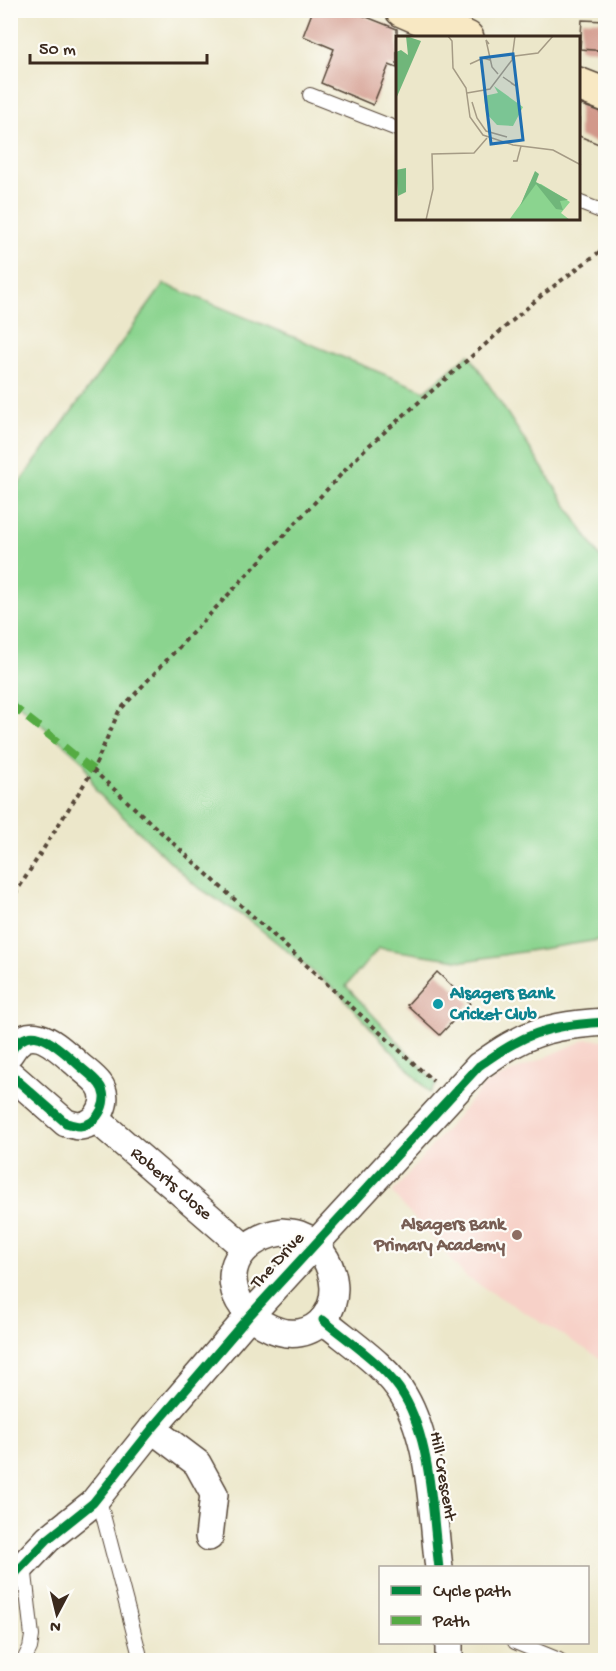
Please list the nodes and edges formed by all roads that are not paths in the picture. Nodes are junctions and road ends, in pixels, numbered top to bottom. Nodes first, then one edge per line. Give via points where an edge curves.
1 (402, 10) edge
2 (462, 36) edge
3 (580, 84) edge
4 (310, 95) dead end
5 (606, 95) edge
6 (396, 129) edge
7 (580, 202) edge
8 (606, 213) edge
9 (606, 1022) edge
10 (10, 1053) edge
11 (10, 1074) edge
12 (96, 1119) junction
13 (316, 1245) junction
14 (245, 1248) junction
15 (250, 1315) junction
16 (323, 1320) junction
17 (152, 1430) junction
18 (98, 1496) junction
19 (208, 1538) dead end
20 (439, 1566) edge
21 (17, 1572) edge
22 (449, 1644) edge
23 (520, 1644) edge
24 (29, 1659) edge
25 (141, 1660) edge
26 (449, 1660) edge
27 (559, 1660) edge

1 - 2 main road
3 - 5 main road
4 - 6 lane
7 - 8 lane
9 - 13 street, The Drive via 540,1032 515,1042 479,1066
10 - 12 street via 22,1040 34,1036 48,1039 100,1085 103,1108
11 - 12 street via 66,1122 77,1126
12 - 14 street, Roberts Close
13 - 14 street via 300,1235 282,1232 267,1234
13 - 15 street, The Drive
13 - 16 street via 327,1259 335,1284 334,1300
14 - 15 street via 233,1279 235,1292
15 - 16 street via 271,1329 294,1333 308,1331
15 - 17 street, The Drive
16 - 20 street, Hill Crescent via 386,1373 404,1395 426,1464
17 - 18 street, The Drive
17 - 19 street via 197,1463 214,1494
18 - 21 street, The Drive
18 - 25 lane
21 - 24 lane via 32,1636
22 - 26 street
23 - 27 lane

